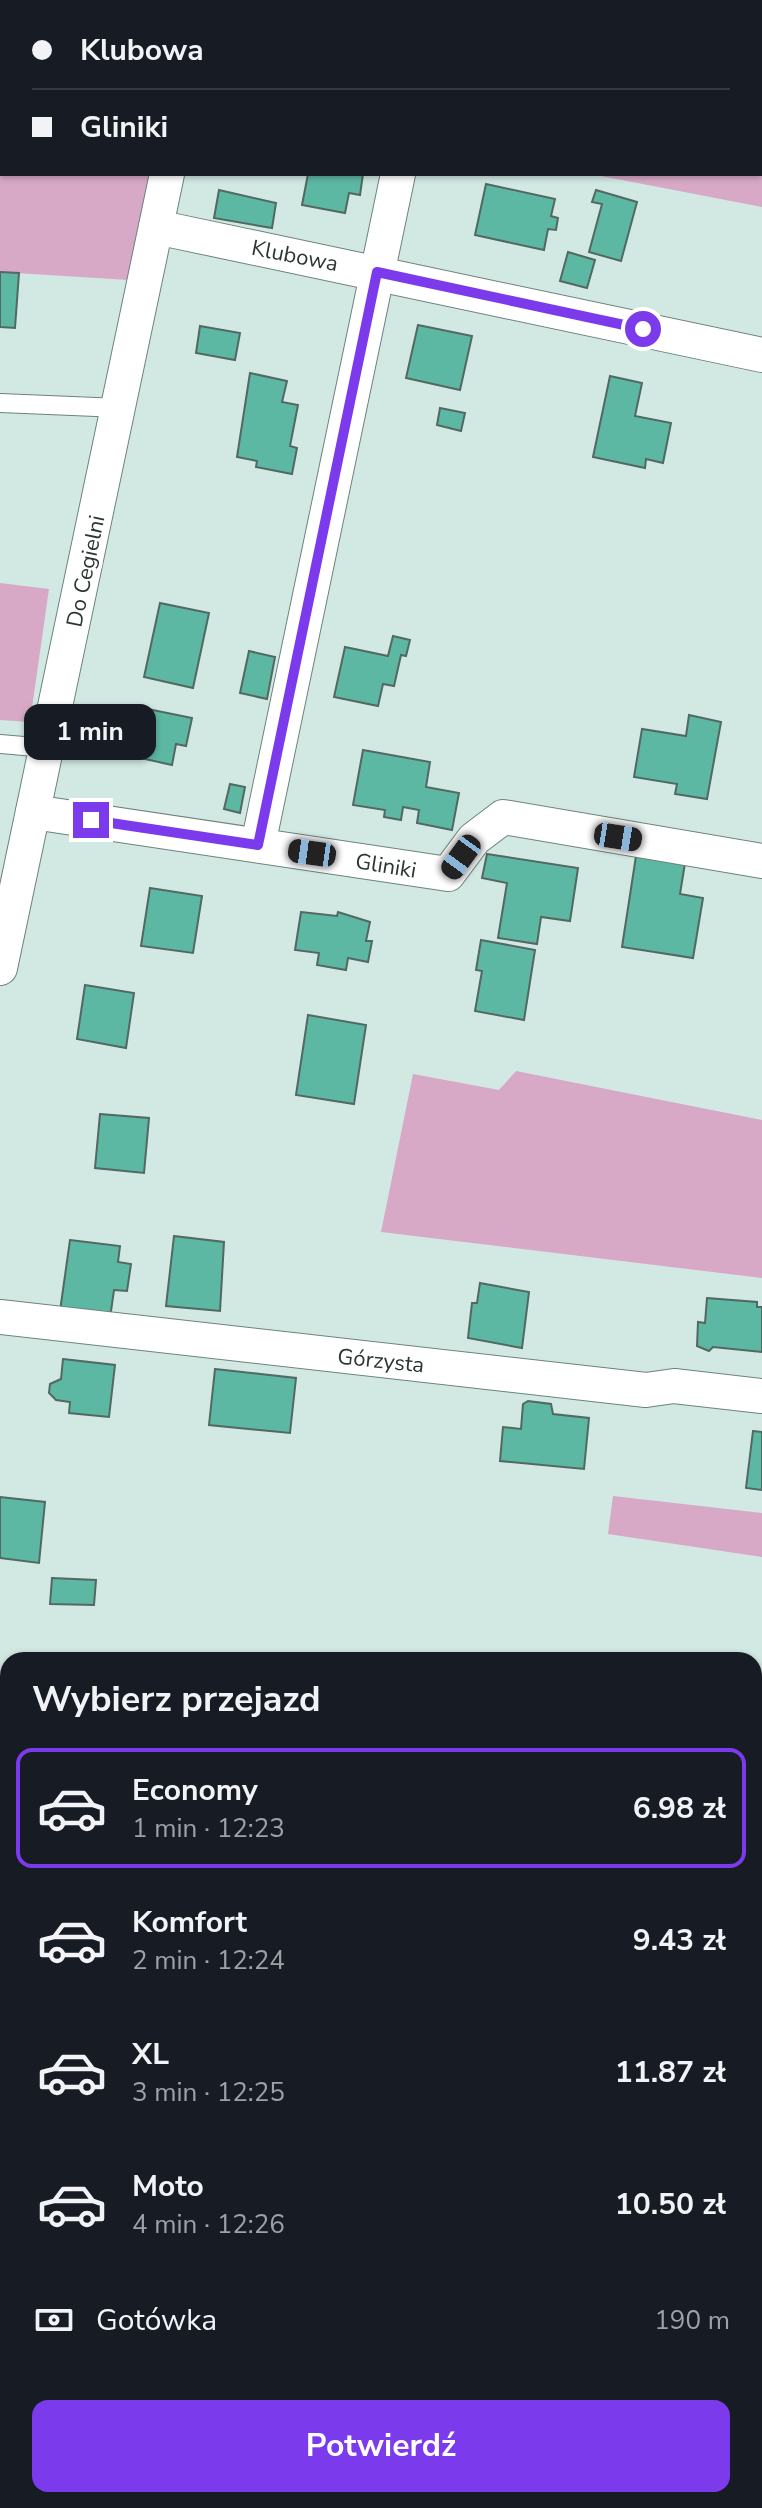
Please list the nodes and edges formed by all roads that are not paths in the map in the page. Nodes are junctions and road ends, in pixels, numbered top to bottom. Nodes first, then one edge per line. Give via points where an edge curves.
1 (167, 176) edge
2 (398, 176) edge
3 (156, 227) junction
4 (377, 272) junction
5 (762, 355) edge
6 (0, 403) edge
7 (120, 408) junction
8 (0, 744) edge
9 (47, 748) junction
10 (33, 812) junction
11 (258, 845) junction
12 (762, 861) edge
13 (0, 968) edge
14 (0, 1317) edge
15 (762, 1396) edge

1 - 3 street, Do Cegielni
2 - 4 street
3 - 4 street, Klubowa
3 - 7 street, Do Cegielni
4 - 5 street, Klubowa
4 - 11 street
6 - 7 lane
7 - 9 street, Do Cegielni
8 - 9 lane
9 - 10 street, Do Cegielni
10 - 11 street, Gliniki
10 - 13 street, Do Cegielni
11 - 12 street, Gliniki via 448,874 474,839 503,817
14 - 15 street, Górzysta via 646,1390 674,1386

